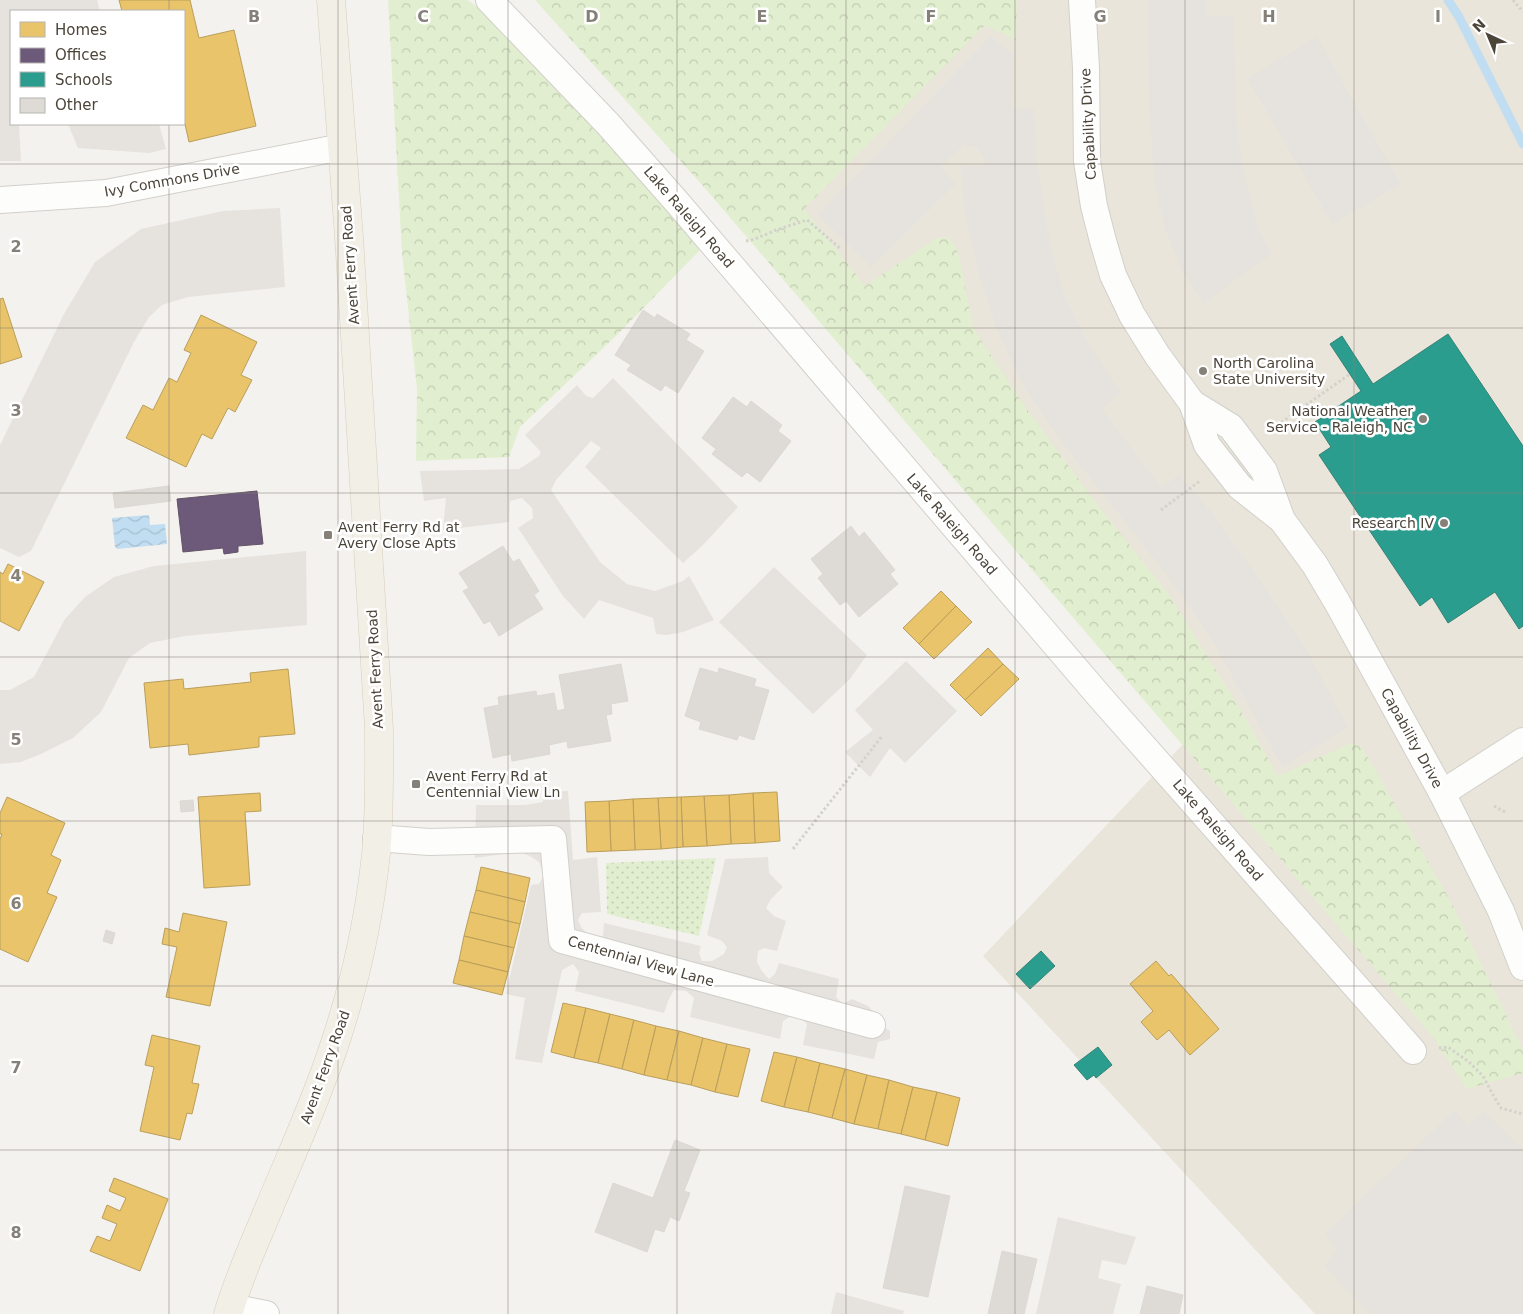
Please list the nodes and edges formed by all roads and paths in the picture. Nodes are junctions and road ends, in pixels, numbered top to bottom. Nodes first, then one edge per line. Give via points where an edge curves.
1 (331, 0) edge
2 (489, 0) edge
3 (1082, 0) edge
4 (1513, 0) edge
5 (1523, 12) edge
6 (342, 148) junction
7 (0, 200) edge
8 (715, 247) junction
9 (840, 249) dead end
10 (1350, 374) dead end
11 (1266, 433) dead end
12 (1201, 480) dead end
13 (1161, 510) dead end
14 (883, 736) dead end
15 (1523, 741) edge
16 (1442, 794) junction
17 (1494, 806) dead end
18 (1504, 812) dead end
19 (376, 838) junction
20 (793, 849) dead end
21 (1523, 967) edge
22 (872, 1025) dead end
23 (1414, 1051) joint
24 (1523, 1114) edge
25 (229, 1310) edge
26 (266, 1314) edge

1 - 6 main road, Avent Ferry Road
2 - 8 street, Lake Raleigh Road via 608,124
3 - 16 street, Capability Drive via 1088,161 1094,206 1114,274 1132,315 1192,403 1207,445 1240,487 1282,520 1315,565
4 - 5 path
6 - 7 street, Ivy Commons Drive via 106,193
6 - 19 main road, Avent Ferry Road via 379,729
8 - 9 path via 755,239 806,220
8 - 23 street, Lake Raleigh Road via 1100,697
10 - 11 path
12 - 13 path
14 - 20 path
15 - 16 street
16 - 21 street, Capability Drive via 1501,911
17 - 18 path
19 - 22 street, Centennial View Lane via 429,842 553,839 562,940
19 - 25 main road, Avent Ferry Road via 369,904 347,1006 308,1116
23 - 24 path via 1448,1047 1483,1076 1501,1108
25 - 26 street

